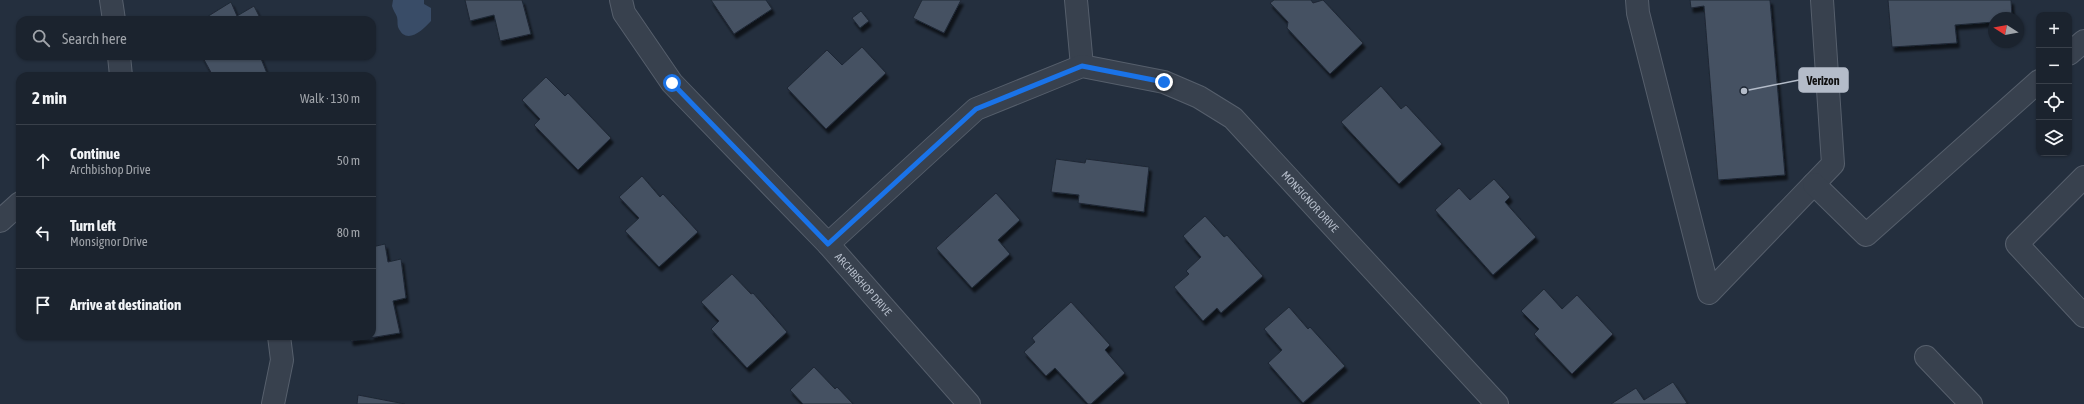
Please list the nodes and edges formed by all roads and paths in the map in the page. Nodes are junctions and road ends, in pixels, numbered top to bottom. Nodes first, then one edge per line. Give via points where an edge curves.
1 (111, 0) edge
2 (621, 0) edge
3 (1076, 0) edge
4 (1637, 0) edge
5 (1822, 0) edge
6 (113, 16) edge
7 (2084, 41) edge
8 (2072, 51) edge
9 (119, 60) edge
10 (1082, 66) junction
11 (120, 72) edge
12 (2036, 84) edge
13 (2084, 177) edge
14 (1814, 184) junction
15 (16, 207) edge
16 (0, 221) edge
17 (828, 244) junction
18 (2084, 316) edge
19 (280, 340) edge
20 (1926, 357) dead end
21 (273, 404) edge
22 (969, 404) edge
23 (1497, 404) edge
24 (1971, 404) edge

1 - 6 street
2 - 17 street, ARCHBISHOP DRIVE via 624,13 672,83
3 - 10 street
4 - 14 street via 1638,13 1709,293
5 - 14 street via 1833,164
7 - 8 street
9 - 11 street
10 - 17 street via 976,109
10 - 23 street, MONSIGNOR DRIVE via 1164,82 1199,97 1233,118
12 - 14 street via 1866,235
13 - 18 street via 2017,244
15 - 16 street
17 - 22 street, ARCHBISHOP DRIVE
19 - 21 street via 282,360
20 - 24 street

